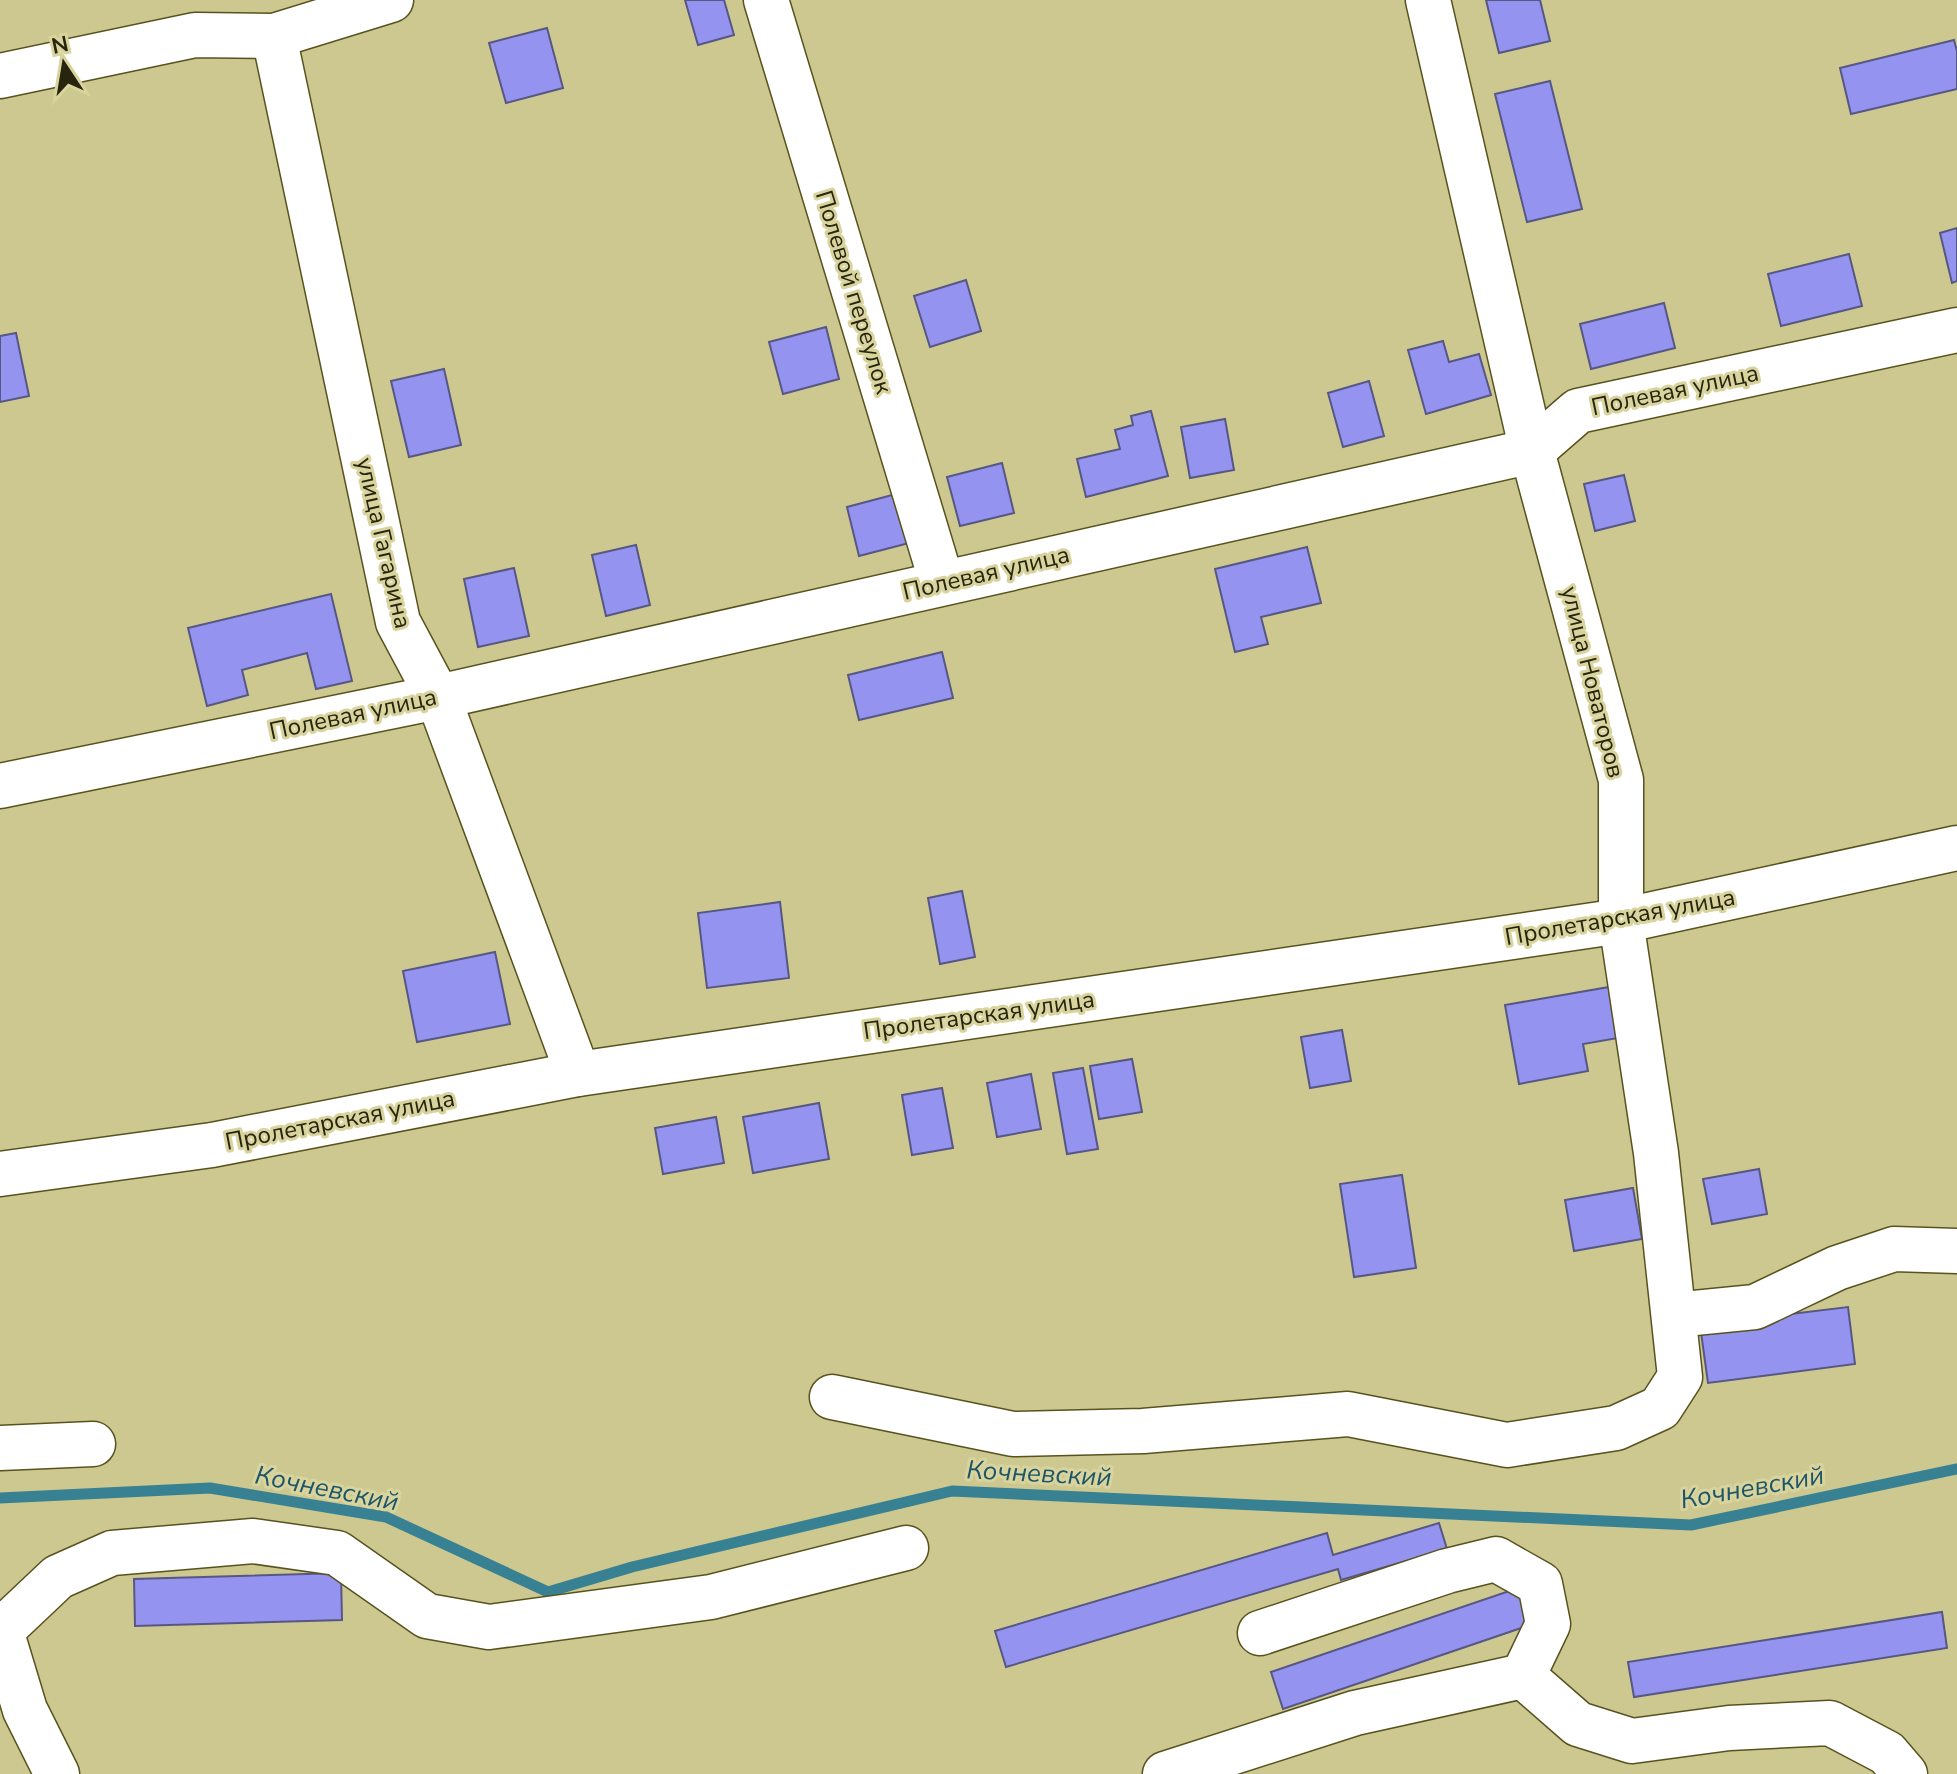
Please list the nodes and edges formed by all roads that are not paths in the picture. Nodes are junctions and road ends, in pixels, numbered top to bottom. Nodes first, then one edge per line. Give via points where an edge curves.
1 (391, 0) edge
2 (766, 0) edge
3 (1428, 0) edge
4 (274, 36) junction
5 (0, 76) edge
6 (1957, 330) edge
7 (1532, 451) junction
8 (942, 583) junction
9 (438, 697) junction
10 (0, 786) edge
11 (1957, 848) edge
12 (1621, 921) junction
13 (578, 1074) junction
14 (0, 1174) edge
15 (1957, 1251) edge
16 (1674, 1315) junction
17 (832, 1397) dead end
18 (93, 1444) dead end
19 (0, 1448) edge
20 (906, 1548) dead end
21 (1, 1629) edge
22 (1260, 1633) dead end
23 (1523, 1676) junction
24 (1896, 1763) edge
25 (57, 1774) edge
26 (1165, 1774) edge

1 - 4 street
2 - 8 street, Полевой переулок
3 - 7 street, улица Новаторов
4 - 5 street via 195,35
4 - 9 street, улица Гагарина via 398,622
6 - 7 street, Полевая улица via 1578,411
7 - 8 street, Полевая улица
7 - 12 street, улица Новаторов via 1621,780
8 - 9 street, Полевая улица
9 - 10 street, Полевая улица
9 - 13 street, улица Гагарина
11 - 12 street, Пролетарская улица
12 - 13 street, Пролетарская улица
12 - 16 street, улица Новаторов
13 - 14 street, Пролетарская улица via 212,1145
15 - 16 street via 1894,1249 1837,1268 1755,1307
16 - 17 street, улица Новаторов via 1680,1377 1660,1408 1616,1428 1507,1445 1348,1414 1143,1431 1013,1434
18 - 19 street
20 - 21 street via 711,1597 489,1627 427,1616 337,1553 253,1541 112,1553 58,1577
21 - 25 street via 25,1710
22 - 23 street via 1496,1559 1540,1584 1548,1624
23 - 24 street via 1578,1724 1632,1741 1729,1728 1830,1723
23 - 26 street via 1355,1713

